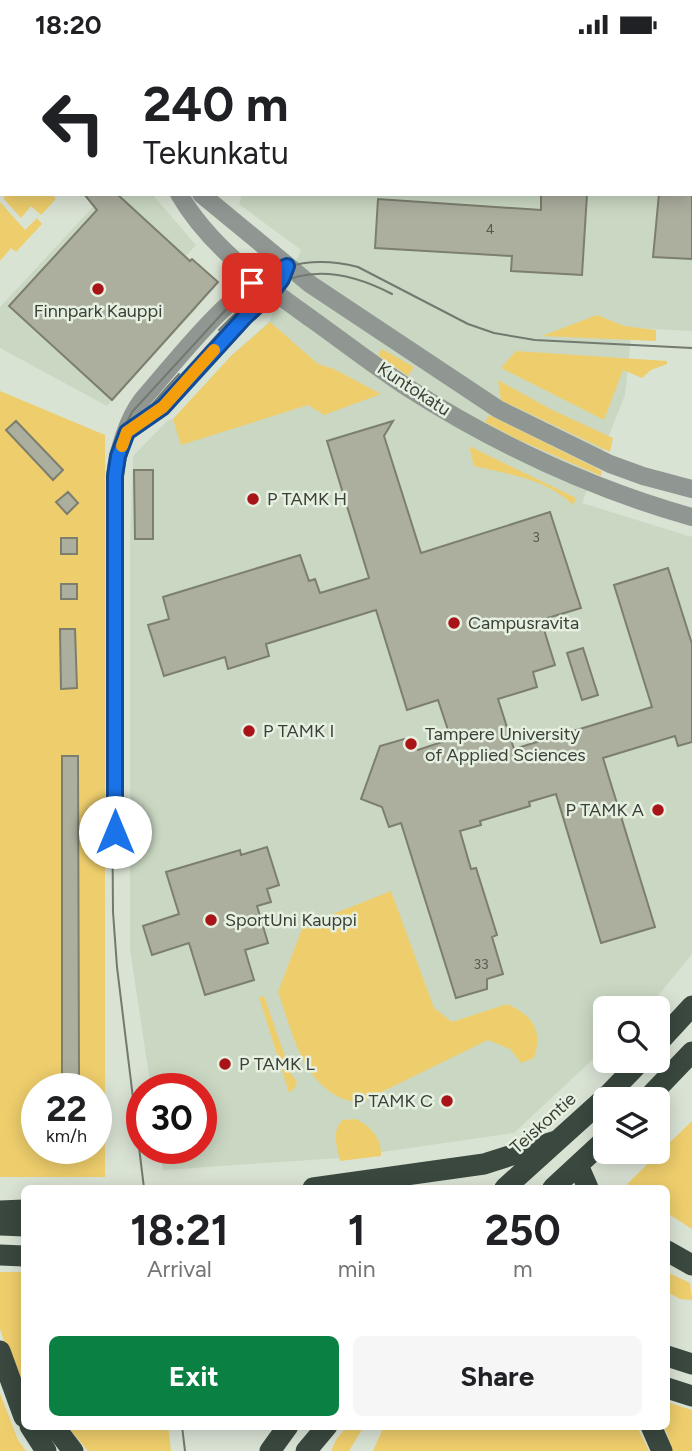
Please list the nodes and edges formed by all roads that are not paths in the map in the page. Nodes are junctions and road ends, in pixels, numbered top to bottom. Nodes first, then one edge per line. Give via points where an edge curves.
1 (180, 196) edge
2 (203, 196) edge
3 (287, 266) junction
4 (258, 279) junction
5 (273, 291) junction
6 (127, 432) junction
7 (692, 489) edge
8 (692, 517) edge
9 (115, 832) dead end
10 (692, 1006) edge
11 (670, 1030) edge
12 (692, 1052) edge
13 (629, 1073) edge
14 (658, 1087) edge
15 (556, 1141) junction
16 (593, 1151) edge
17 (484, 1164) junction
18 (578, 1165) junction
19 (334, 1185) edge
20 (504, 1185) edge
21 (509, 1185) edge
22 (556, 1185) edge
23 (586, 1185) edge
24 (21, 1210) edge
25 (0, 1212) edge
26 (0, 1225) edge
27 (21, 1226) edge
28 (670, 1253) edge
29 (0, 1255) edge
30 (21, 1256) edge
31 (692, 1265) edge
32 (0, 1351) edge
33 (670, 1357) edge
34 (692, 1364) edge
35 (670, 1389) edge
36 (692, 1396) edge
37 (21, 1409) edge
38 (33, 1430) edge
39 (57, 1430) edge
40 (285, 1430) edge
41 (324, 1430) edge
42 (327, 1430) edge
43 (653, 1430) edge
44 (46, 1451) edge
45 (73, 1451) edge
46 (270, 1451) edge
47 (306, 1451) edge
48 (320, 1451) edge
49 (662, 1451) edge

1 - 4 street, Kuntokatu via 200,226
2 - 3 street, Kuntokatu
3 - 4 street
3 - 5 street
3 - 7 street, Kuntokatu via 498,409 610,464
4 - 5 street, Kuntokatu
4 - 6 street via 229,303 142,400 132,412
5 - 6 street via 163,407
5 - 8 street, Kuntokatu via 403,385 489,435 592,482
6 - 9 street via 115,476
10 - 11 highway
12 - 14 highway
13 - 15 highway, Teiskontie
15 - 17 highway
15 - 21 highway, Teiskontie
16 - 18 highway
17 - 19 highway
17 - 20 highway
18 - 22 highway
18 - 23 highway
24 - 25 highway
26 - 27 highway
28 - 31 highway
29 - 30 highway
32 - 37 highway
33 - 34 highway
35 - 36 highway
38 - 44 highway
39 - 45 highway
40 - 46 highway
41 - 47 highway
42 - 48 highway
43 - 49 highway

